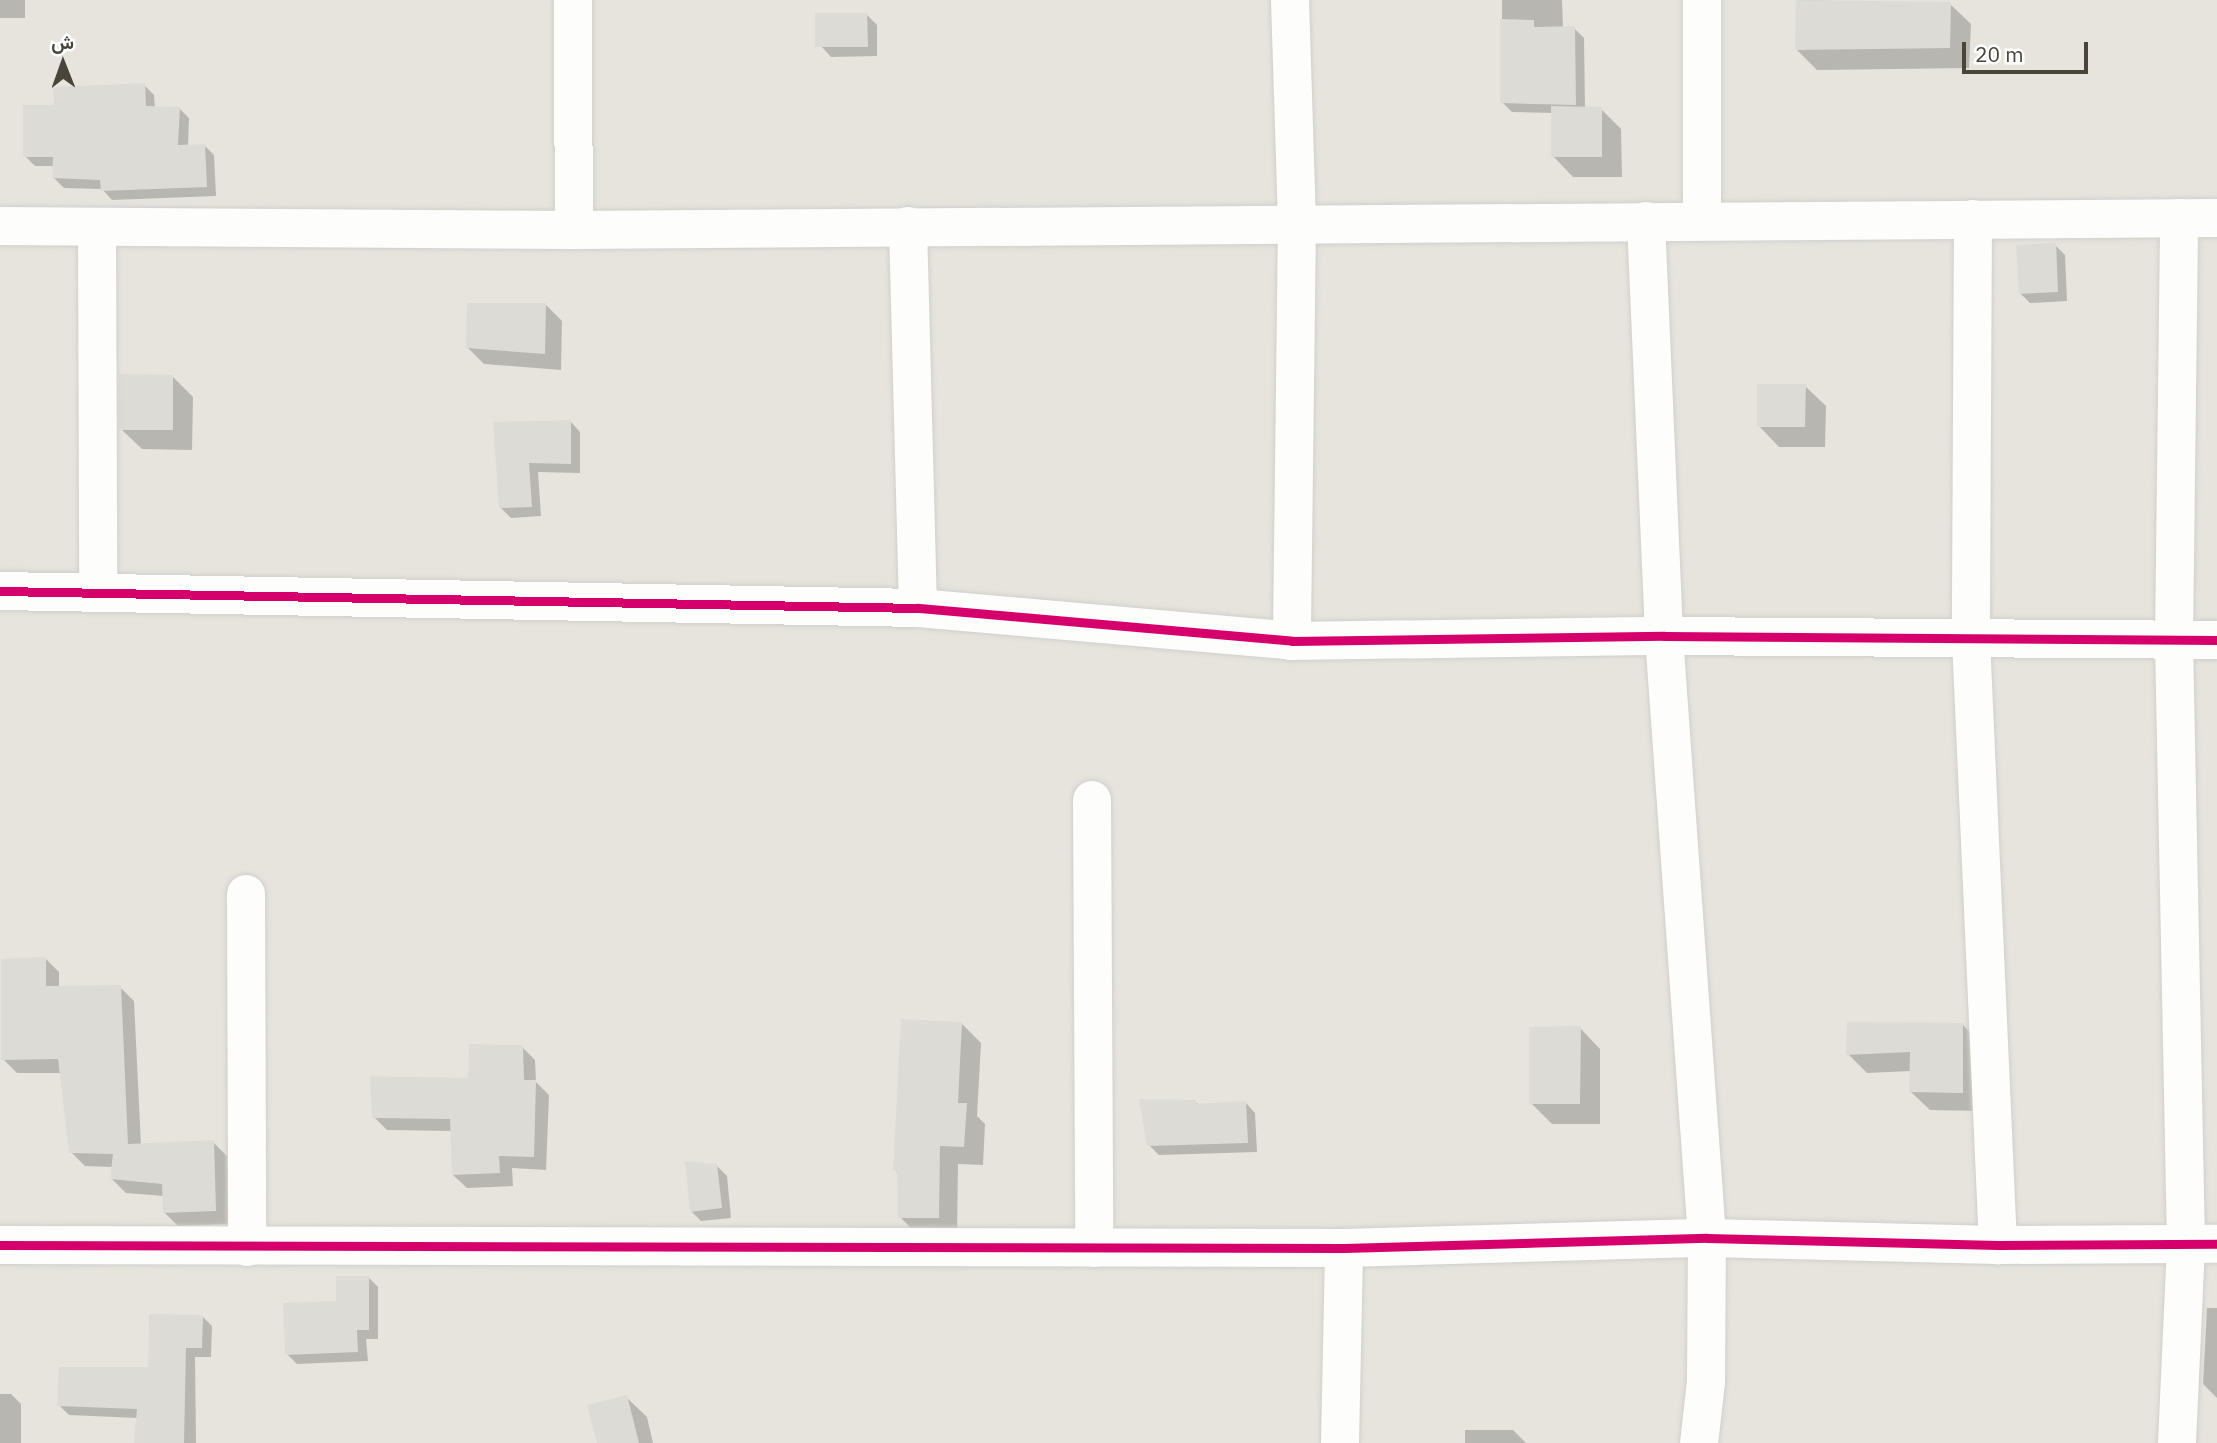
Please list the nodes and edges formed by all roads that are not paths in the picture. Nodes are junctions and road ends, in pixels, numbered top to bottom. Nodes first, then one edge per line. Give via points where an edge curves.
1 (573, 0) edge
2 (1290, 0) edge
3 (1702, 0) edge
4 (2179, 218) junction
5 (2217, 218) edge
6 (1973, 219) junction
7 (1702, 220) junction
8 (1646, 221) junction
9 (1297, 222) junction
10 (0, 226) edge
11 (908, 226) junction
12 (97, 227) junction
13 (574, 230) junction
14 (0, 591) edge
15 (98, 593) junction
16 (918, 608) junction
17 (1664, 636) junction
18 (1971, 639) junction
19 (2174, 640) junction
20 (2217, 640) edge
21 (1292, 641) junction
22 (1092, 800) dead end
23 (246, 894) dead end
24 (1707, 1238) junction
25 (2202, 1244) edge
26 (0, 1245) edge
27 (1998, 1245) junction
28 (247, 1247) junction
29 (1094, 1248) junction
30 (1344, 1248) junction
31 (1340, 1443) edge
32 (1699, 1443) edge
33 (2177, 1443) edge

1 - 13 street
2 - 9 street
3 - 7 street
4 - 5 street
4 - 6 street
4 - 19 street
6 - 7 street
6 - 18 street
7 - 8 street
8 - 9 street
8 - 17 street
9 - 11 street
9 - 21 street
10 - 12 street
11 - 13 street
11 - 16 street
12 - 13 street
12 - 15 street
14 - 15 street
15 - 16 street
16 - 21 street
17 - 18 street
17 - 21 street
17 - 24 street
18 - 19 street
18 - 27 street
19 - 20 street
19 - 25 street
22 - 29 street
23 - 28 street
24 - 27 street
24 - 30 street
24 - 32 street via 1706,1382
25 - 27 street
25 - 33 street
26 - 28 street
28 - 29 street
29 - 30 street
30 - 31 street

